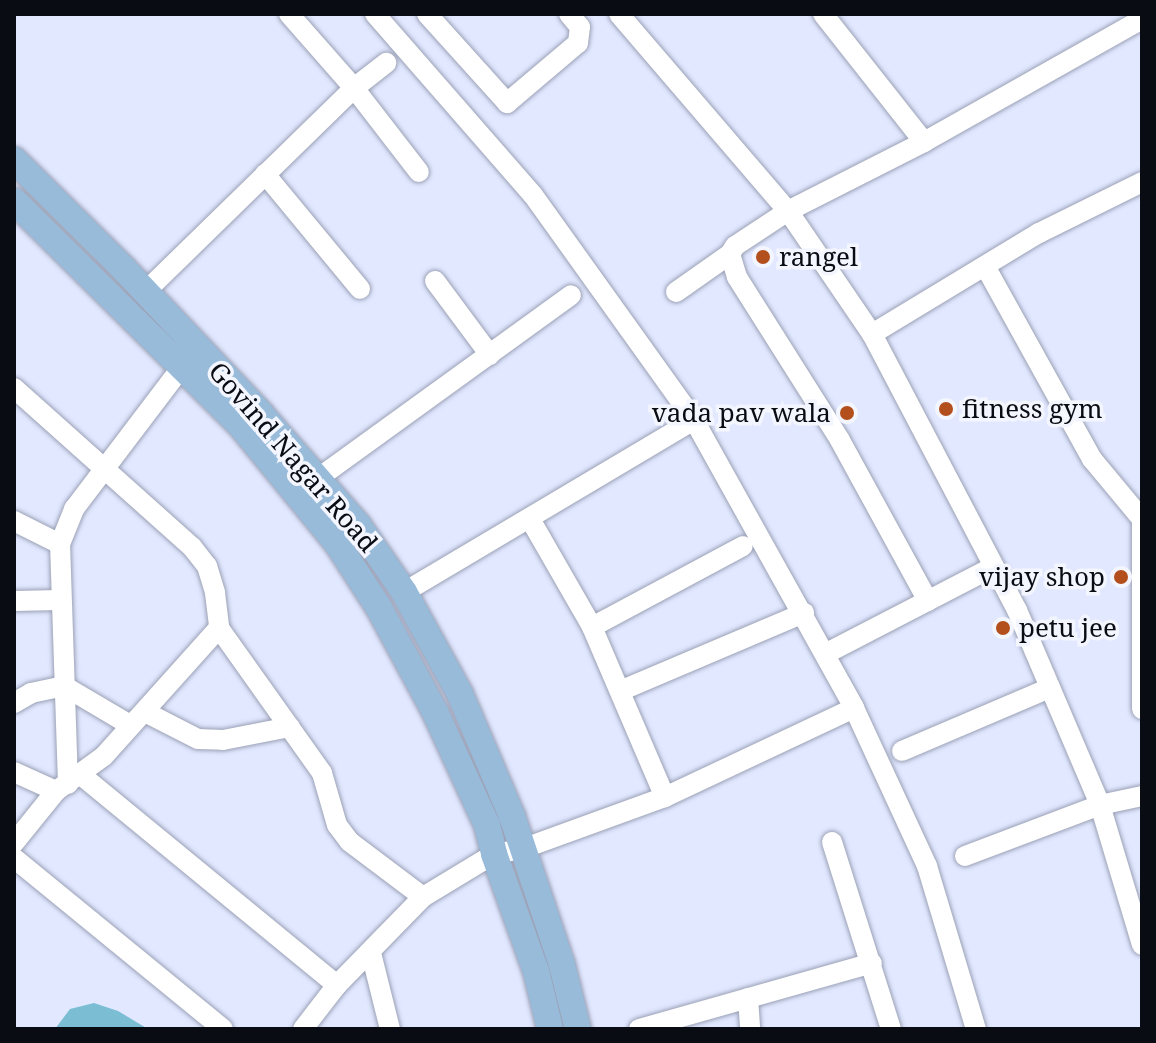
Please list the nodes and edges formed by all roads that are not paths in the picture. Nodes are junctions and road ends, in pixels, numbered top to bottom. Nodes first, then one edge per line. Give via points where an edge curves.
1 (289, 14) edge
2 (375, 14) edge
3 (427, 14) edge
4 (569, 14) edge
5 (620, 14) edge
6 (829, 16) edge
7 (1142, 19) edge
8 (386, 63) dead end
9 (354, 88) junction
10 (924, 142) junction
11 (14, 160) edge
12 (419, 172) dead end
13 (265, 174) junction
14 (1142, 182) edge
15 (39, 184) junction
16 (15, 205) edge
17 (788, 211) junction
18 (730, 254) junction
19 (985, 266) junction
20 (435, 281) dead end
21 (360, 289) dead end
22 (145, 292) junction
23 (676, 292) dead end
24 (571, 295) dead end
25 (872, 334) junction
26 (490, 355) junction
27 (181, 368) junction
28 (16, 393) edge
29 (694, 420) junction
30 (102, 470) junction
31 (307, 486) junction
32 (1141, 515) edge
33 (530, 519) junction
34 (14, 521) edge
35 (60, 544) junction
36 (743, 546) dead end
37 (993, 567) junction
38 (404, 592) junction
39 (60, 600) junction
40 (14, 601) edge
41 (928, 601) junction
42 (804, 613) junction
43 (592, 627) junction
44 (219, 628) junction
45 (825, 654) junction
46 (64, 686) junction
47 (1050, 688) junction
48 (620, 691) junction
49 (14, 703) edge
50 (854, 708) junction
51 (1142, 709) edge
52 (138, 719) junction
53 (290, 727) junction
54 (902, 751) dead end
55 (14, 772) edge
56 (68, 783) junction
57 (1142, 796) edge
58 (665, 797) junction
59 (1100, 805) junction
60 (832, 842) dead end
61 (14, 843) edge
62 (522, 849) junction
63 (494, 854) junction
64 (965, 856) dead end
65 (14, 858) edge
66 (423, 897) junction
67 (1142, 945) edge
68 (371, 953) junction
69 (872, 963) junction
70 (337, 985) junction
71 (748, 998) junction
72 (223, 1029) edge
73 (303, 1029) edge
74 (390, 1029) edge
75 (550, 1029) edge
76 (578, 1029) edge
77 (639, 1029) edge
78 (750, 1029) edge
79 (891, 1029) edge
80 (976, 1029) edge

1 - 9 street
2 - 29 street via 533,195
3 - 4 street via 507,103 578,43 580,27
5 - 17 street
6 - 10 street
7 - 10 street
8 - 9 street
9 - 12 street
9 - 13 street
10 - 17 street
11 - 15 main road, Govind Nagar Road
13 - 21 street
13 - 22 street
14 - 19 street
15 - 16 street
15 - 22 main road, Govind Nagar Road
16 - 27 main road, Govind Nagar Road
17 - 18 street
17 - 25 street
18 - 23 street
18 - 41 street via 737,277 840,440
19 - 25 street
19 - 32 street via 1092,459
20 - 26 street
22 - 31 main road, Govind Nagar Road
24 - 26 street
25 - 37 street
26 - 31 street
27 - 30 street
27 - 31 main road, Govind Nagar Road
28 - 30 street
29 - 33 street
29 - 42 street
30 - 35 street via 74,509
30 - 44 street via 168,523 207,566
31 - 38 main road, Govind Nagar Road via 358,525
31 - 63 main road, Govind Nagar Road via 435,712 487,825
32 - 51 street
33 - 38 street
33 - 43 street
34 - 35 street
35 - 39 street
36 - 43 street
37 - 41 street
37 - 47 street
38 - 62 main road, Govind Nagar Road via 460,694
39 - 40 street
39 - 46 street
41 - 45 street
42 - 45 street
42 - 48 street
43 - 48 street
44 - 52 street
44 - 53 street
45 - 50 street
46 - 49 street
46 - 52 street
46 - 56 street
47 - 54 street
47 - 59 street
48 - 58 street
50 - 58 street
50 - 80 street via 927,866
52 - 53 street via 198,739 223,740
52 - 56 street via 104,756
53 - 66 street via 322,773 337,825 350,842
55 - 56 street
56 - 61 street
56 - 70 street
57 - 59 street
58 - 62 street
59 - 64 street
59 - 67 street
60 - 69 street
62 - 63 street
62 - 76 main road, Govind Nagar Road
63 - 66 street
63 - 75 main road, Govind Nagar Road via 536,971
65 - 72 street
66 - 68 street
68 - 70 street
68 - 74 street
69 - 71 street
69 - 79 street
70 - 73 street
71 - 77 street
71 - 78 street

